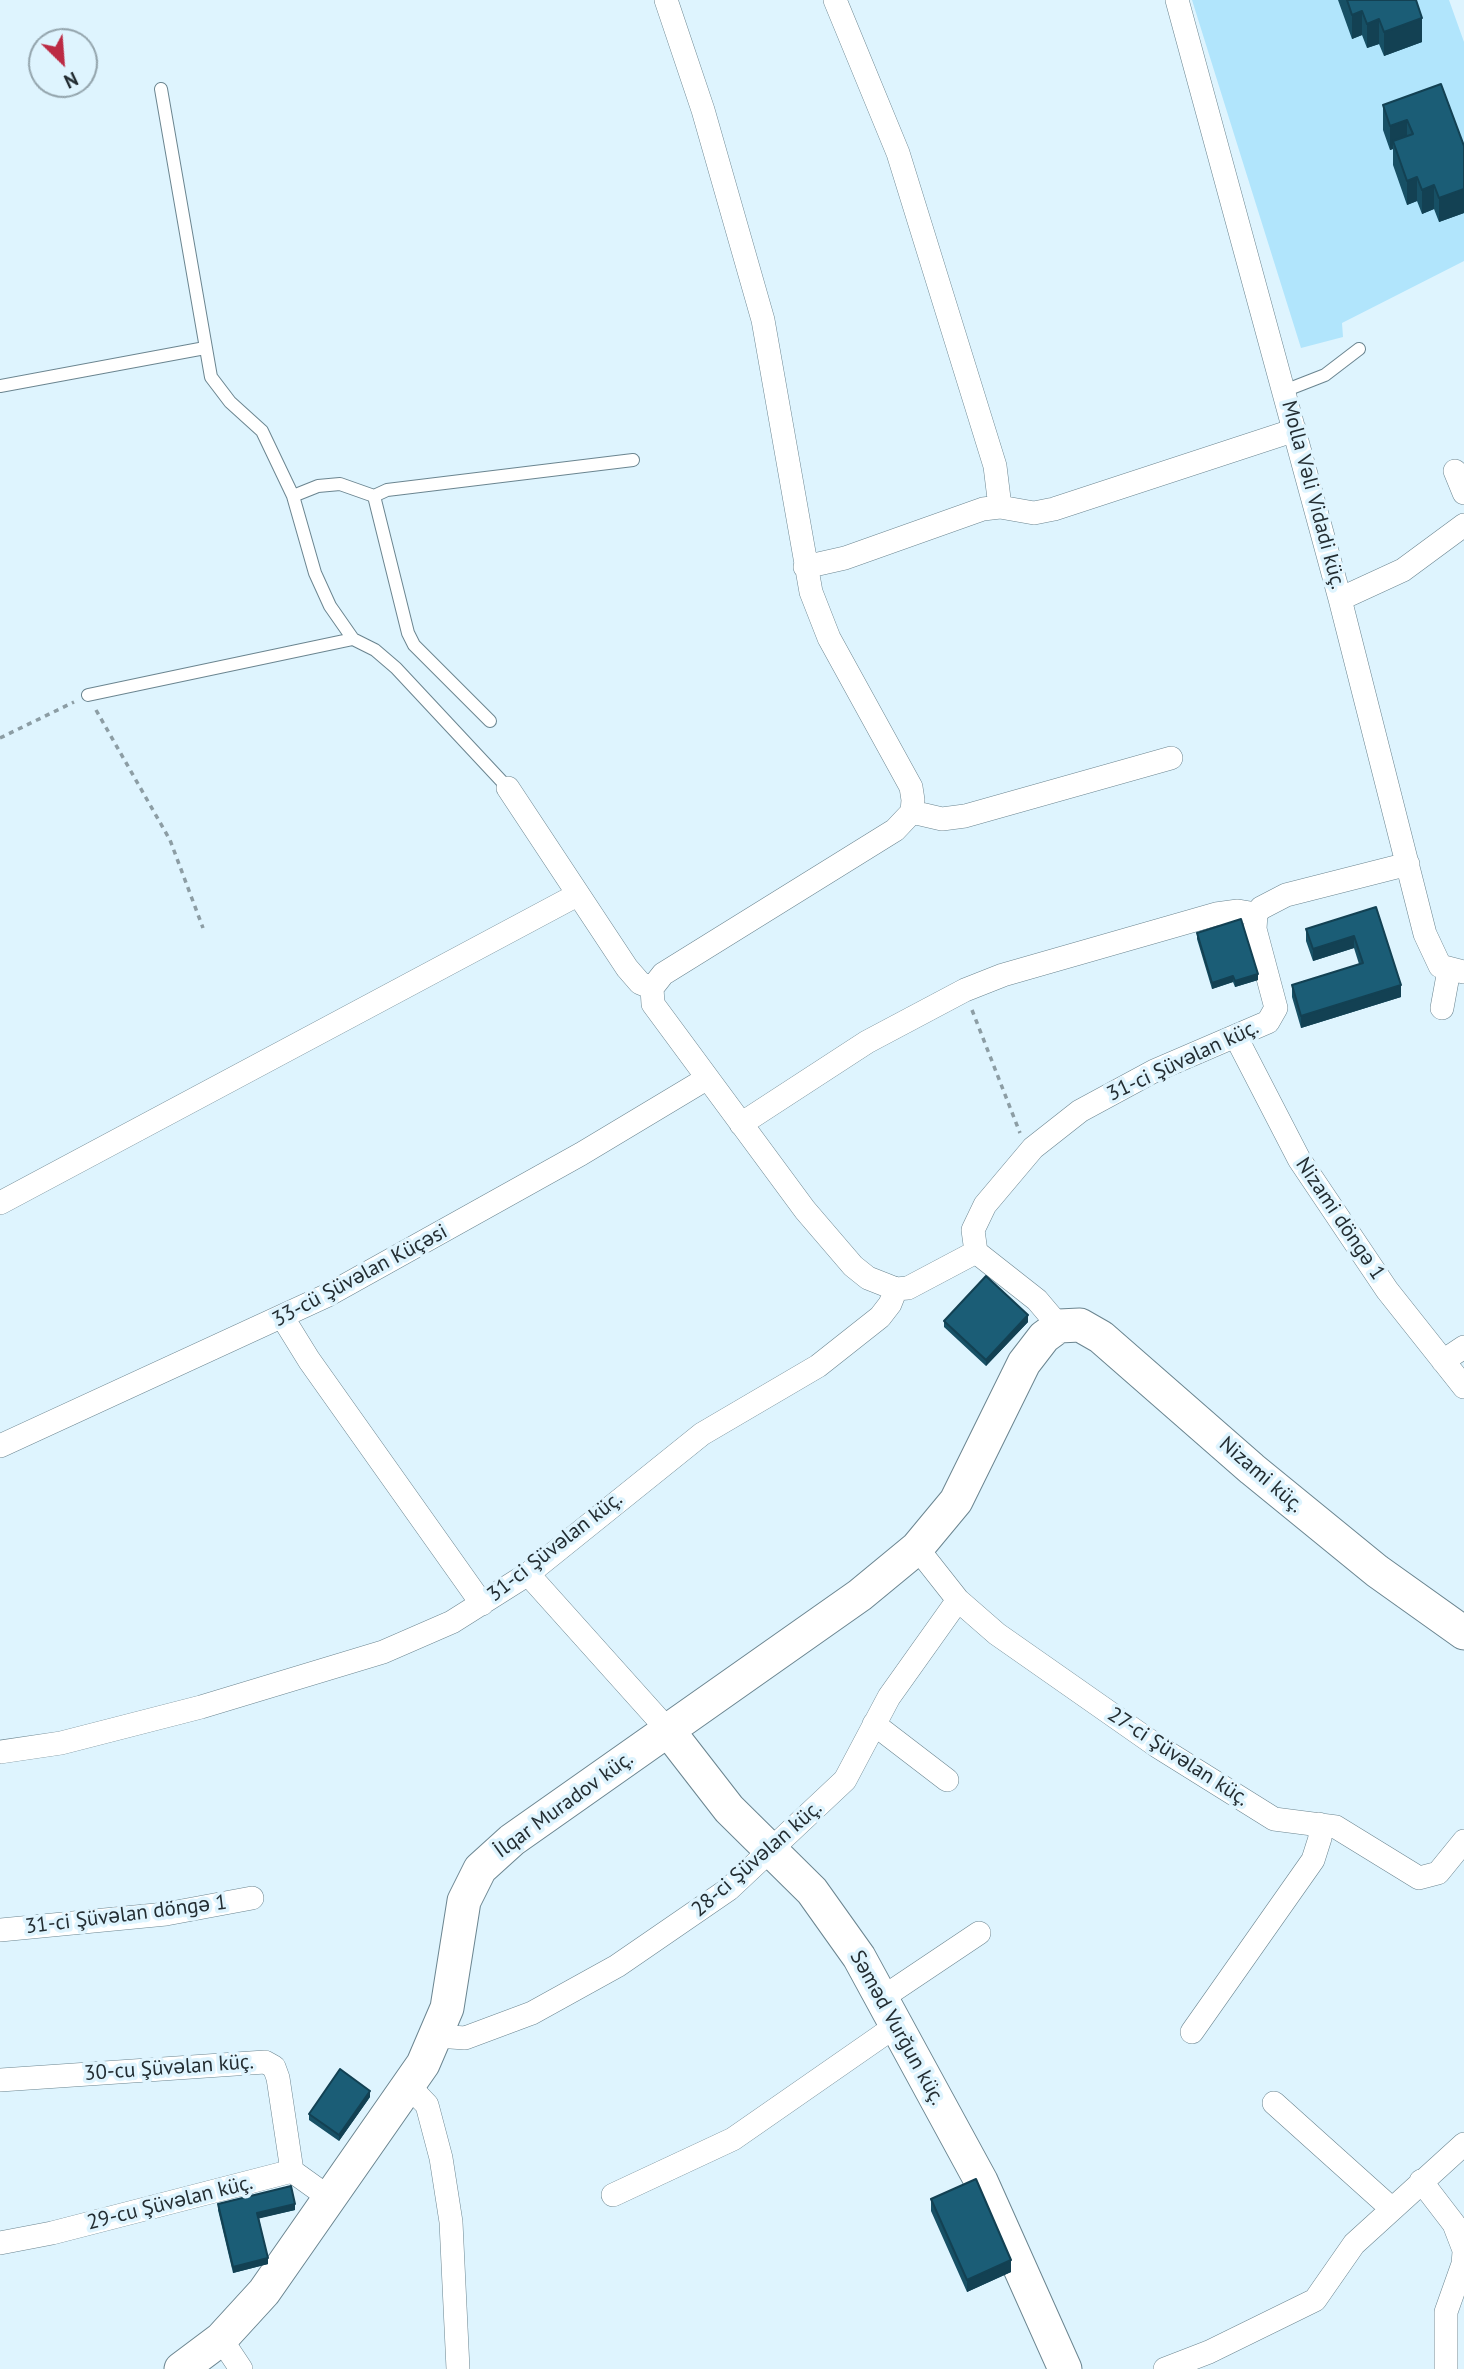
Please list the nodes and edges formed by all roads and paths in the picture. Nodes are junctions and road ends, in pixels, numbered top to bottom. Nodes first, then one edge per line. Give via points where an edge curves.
1 (666, 0) edge
2 (835, 0) edge
3 (1177, 0) edge
4 (161, 89) dead end
5 (205, 348) junction
6 (1359, 349) dead end
7 (0, 386) edge
8 (1284, 391) junction
9 (1295, 430) junction
10 (633, 460) dead end
11 (1455, 471) dead end
12 (1464, 493) edge
13 (293, 496) junction
14 (374, 496) junction
15 (1000, 507) junction
16 (1464, 525) edge
17 (805, 566) junction
18 (1340, 599) junction
19 (353, 639) junction
20 (88, 695) junction
21 (490, 721) dead end
22 (0, 738) edge
23 (1171, 758) dead end
24 (508, 788) joint
25 (912, 813) junction
26 (1408, 864) junction
27 (577, 895) junction
28 (1256, 914) junction
29 (203, 928) dead end
30 (1456, 971) edge
31 (652, 988) junction
32 (965, 990) junction
33 (1442, 1008) dead end
34 (1236, 1037) junction
35 (706, 1079) junction
36 (741, 1124) junction
37 (1033, 1148) junction
38 (0, 1203) edge
39 (976, 1252) junction
40 (896, 1289) junction
41 (284, 1318) junction
42 (1059, 1326) junction
43 (1464, 1347) edge
44 (1443, 1361) junction
45 (1464, 1387) edge
46 (0, 1446) edge
47 (917, 1548) junction
48 (528, 1574) junction
49 (958, 1600) junction
50 (482, 1604) junction
51 (1464, 1633) edge
52 (874, 1724) junction
53 (667, 1729) junction
54 (0, 1752) edge
55 (947, 1780) dead end
56 (1319, 1824) junction
57 (1464, 1841) edge
58 (773, 1850) junction
59 (252, 1898) dead end
60 (0, 1930) edge
61 (979, 1933) dead end
62 (889, 2011) junction
63 (1192, 2032) dead end
64 (437, 2036) junction
65 (0, 2080) edge
66 (409, 2086) junction
67 (1274, 2103) dead end
68 (1464, 2144) edge
69 (292, 2171) junction
70 (1421, 2181) junction
71 (612, 2195) dead end
72 (331, 2199) junction
73 (1392, 2209) junction
74 (0, 2243) edge
75 (1464, 2251) edge
76 (221, 2339) junction
77 (181, 2369) edge
78 (241, 2369) edge
79 (458, 2369) edge
80 (1065, 2369) edge
81 (1165, 2369) edge
82 (1446, 2369) edge

1 - 17 street via 763,320
2 - 15 street via 898,153 995,466
3 - 8 street, Molla Vəli Vidadi küç.
4 - 5 lane
5 - 7 lane
5 - 13 lane via 211,377 262,431
6 - 8 lane via 1325,376
8 - 9 street, Molla Vəli Vidadi küç.
9 - 15 street via 1054,509 1034,513
9 - 18 street, Molla Vəli Vidadi küç.
10 - 14 lane via 387,490
11 - 12 street
13 - 14 lane via 318,486 341,484
13 - 19 lane via 315,573
14 - 21 lane via 414,645
15 - 17 street via 964,514 845,558
16 - 18 street via 1403,570
17 - 25 street via 829,638 911,788
18 - 26 street, Molla Vəli Vidadi küç.
19 - 20 lane
19 - 24 lane via 396,668
20 - 22 path
20 - 29 path via 170,841
23 - 25 street via 965,816 943,820
24 - 27 street
25 - 31 street via 888,835 671,968
26 - 28 street via 1286,895
26 - 30 street, Molla Vəli Vidadi küç. via 1430,949 1440,965
27 - 31 street via 627,968 640,983
27 - 38 street
28 - 32 street via 1216,914
28 - 34 street, 31-ci Şüvəlan küç. via 1255,929 1276,1008 1268,1022
30 - 33 street
31 - 35 street via 658,1013
32 - 36 street via 867,1042
32 - 37 path via 1014,1122
34 - 37 street, 31-ci Şüvəlan küç. via 1153,1070 1110,1093
34 - 44 street, Nizami döngə 1 via 1299,1159 1371,1268
35 - 36 street
35 - 41 street, 33-cü Şüvəlan Küçəsi via 536,1180
36 - 40 street via 853,1266
37 - 39 street, 31-ci Şüvəlan küç. via 977,1219 973,1230
39 - 40 street via 916,1285
39 - 42 street via 1037,1300
40 - 48 street, 31-ci Şüvəlan küç. via 880,1317 818,1366 676,1452
41 - 46 street, 33-cü Şüvəlan Küçəsi
41 - 50 street
42 - 47 street, İlqar Muradov küç. via 1024,1363 956,1501
42 - 51 street, Nizami küç. via 1080,1325 1101,1336 1252,1469 1377,1571
43 - 44 street
44 - 45 street, Nizami döngə 1
47 - 49 street, 27-ci Şüvəlan küç.
47 - 53 street, İlqar Muradov küç. via 860,1595
48 - 50 street, 31-ci Şüvəlan küç.
48 - 53 street
49 - 52 street, 28-ci Şüvəlan küç. via 913,1660
49 - 56 street, 27-ci Şüvəlan küç. via 1016,1648 1184,1764 1275,1819
50 - 54 street, 31-ci Şüvəlan küç. via 383,1652 61,1743
52 - 55 street
52 - 58 street, 28-ci Şüvəlan küç. via 845,1780
53 - 58 street, Səməd Vurğun küç. via 729,1809
53 - 64 street, İlqar Muradov küç. via 512,1840 480,1869 464,1901 447,2008
56 - 57 street, 27-ci Şüvəlan küç. via 1347,1831 1419,1878 1438,1873
56 - 63 street via 1313,1860
58 - 62 street, Səməd Vurğun küç. via 826,1908
58 - 64 street, 28-ci Şüvəlan küç. via 698,1912 578,1989 500,2028 465,2038
59 - 60 street, 31-ci Şüvəlan döngə 1 via 166,1914
61 - 62 street
62 - 71 street via 733,2138
62 - 80 street, Səməd Vurğun küç. via 981,2181
64 - 66 street, İlqar Muradov küç.
65 - 69 street, 30-cu Şüvəlan küç. via 265,2062 274,2067 278,2078
66 - 72 street, İlqar Muradov küç.
66 - 79 street via 427,2105 443,2171 451,2222
67 - 73 street
68 - 70 street
69 - 72 street
69 - 74 street, 29-cu Şüvəlan küç.
70 - 73 street
70 - 75 street via 1454,2224
72 - 76 street, İlqar Muradov küç. via 264,2292
73 - 81 street via 1353,2244 1315,2300
75 - 82 street via 1446,2312
76 - 77 street, İlqar Muradov küç.
76 - 78 street

